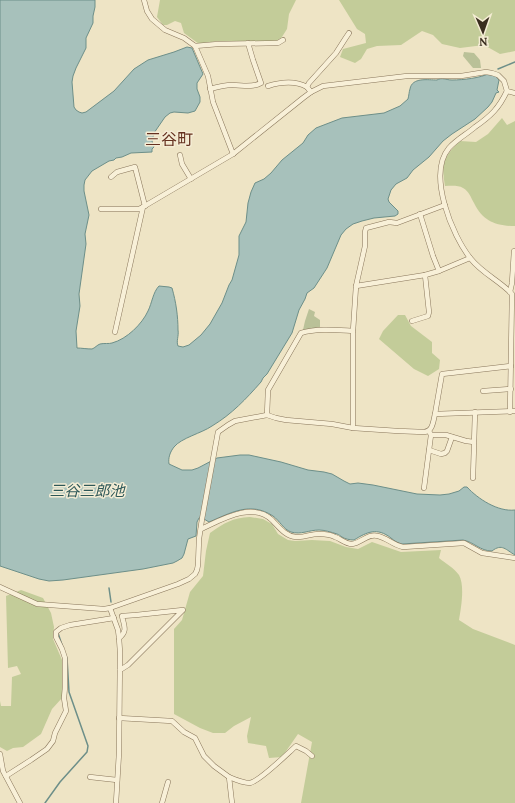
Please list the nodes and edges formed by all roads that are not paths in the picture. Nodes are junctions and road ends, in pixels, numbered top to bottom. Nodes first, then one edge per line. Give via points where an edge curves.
1 (144, 0) edge
2 (349, 33) dead end
3 (283, 40) dead end
4 (248, 43) junction
5 (195, 46) junction
6 (268, 86) dead end
7 (308, 87) junction
8 (210, 89) junction
9 (507, 91) junction
10 (311, 92) junction
11 (515, 92) edge
12 (233, 154) junction
13 (180, 155) dead end
14 (111, 177) dead end
15 (191, 179) junction
16 (445, 205) junction
17 (144, 207) junction
18 (100, 209) dead end
19 (420, 214) junction
20 (514, 251) dead end
21 (470, 258) junction
22 (440, 271) junction
23 (425, 275) junction
24 (356, 286) junction
25 (512, 293) edge
26 (412, 321) dead end
27 (353, 331) junction
28 (115, 332) dead end
29 (511, 366) junction
30 (511, 389) junction
31 (483, 391) dead end
32 (513, 411) edge
33 (475, 412) junction
34 (435, 414) junction
35 (267, 415) junction
36 (353, 428) junction
37 (430, 433) junction
38 (452, 437) junction
39 (474, 442) junction
40 (429, 450) junction
41 (473, 478) dead end
42 (424, 488) dead end
43 (201, 529) junction
44 (515, 558) edge
45 (0, 588) edge
46 (110, 608) junction
47 (114, 618) junction
48 (119, 638) junction
49 (120, 670) junction
50 (119, 718) junction
51 (0, 754) edge
52 (312, 756) dead end
53 (6, 776) junction
54 (90, 777) dead end
55 (229, 777) junction
56 (117, 780) junction
57 (168, 782) dead end
58 (20, 803) edge
59 (116, 803) edge
60 (162, 803) edge
61 (232, 803) edge

1 - 5 street via 152,19 165,30
2 - 7 street
3 - 4 street via 278,44
4 - 5 street
4 - 8 street via 261,83
5 - 8 street via 208,76
6 - 7 street via 278,83 302,84
7 - 10 street
8 - 12 street
9 - 10 street via 504,81 498,75 486,72 461,76 407,76 323,86
9 - 11 street
9 - 16 street via 494,112 458,140 444,157 440,177
10 - 12 street
12 - 15 street
13 - 15 street
14 - 17 street via 116,172 135,167
15 - 17 street
16 - 19 street
16 - 21 street via 456,236
17 - 18 street
17 - 28 street
19 - 22 street
19 - 24 street via 397,223 389,222 366,228 365,246
20 - 25 street
21 - 22 street
21 - 25 street
22 - 23 street
23 - 24 street
23 - 26 street via 428,316
24 - 27 street
25 - 29 street
27 - 35 street via 310,330 301,333 268,390
27 - 36 street
29 - 30 street
29 - 34 street via 442,374
30 - 31 street
30 - 32 street
32 - 33 street
33 - 34 street
33 - 39 street
34 - 37 street
35 - 36 street via 286,420
35 - 43 street via 235,422 218,432
36 - 37 street
37 - 38 street
37 - 40 street
38 - 39 street
38 - 40 street via 445,453
39 - 41 street
40 - 42 street
43 - 44 street via 248,511 270,518 283,532 294,537 300,538 317,533 353,544 374,535 402,547 464,543 482,553
43 - 46 street via 195,574 178,584
45 - 46 street via 36,604
46 - 47 street
47 - 48 street
47 - 53 street via 70,625 56,632 65,658 66,711 47,749
48 - 49 street
48 - 49 street via 125,630 122,616 182,610
49 - 50 street
50 - 55 street via 172,721 195,738 204,756
50 - 56 street
51 - 53 street
52 - 55 street via 296,746 257,781 249,783
53 - 58 street
54 - 56 street
55 - 61 street
56 - 59 street
57 - 60 street

